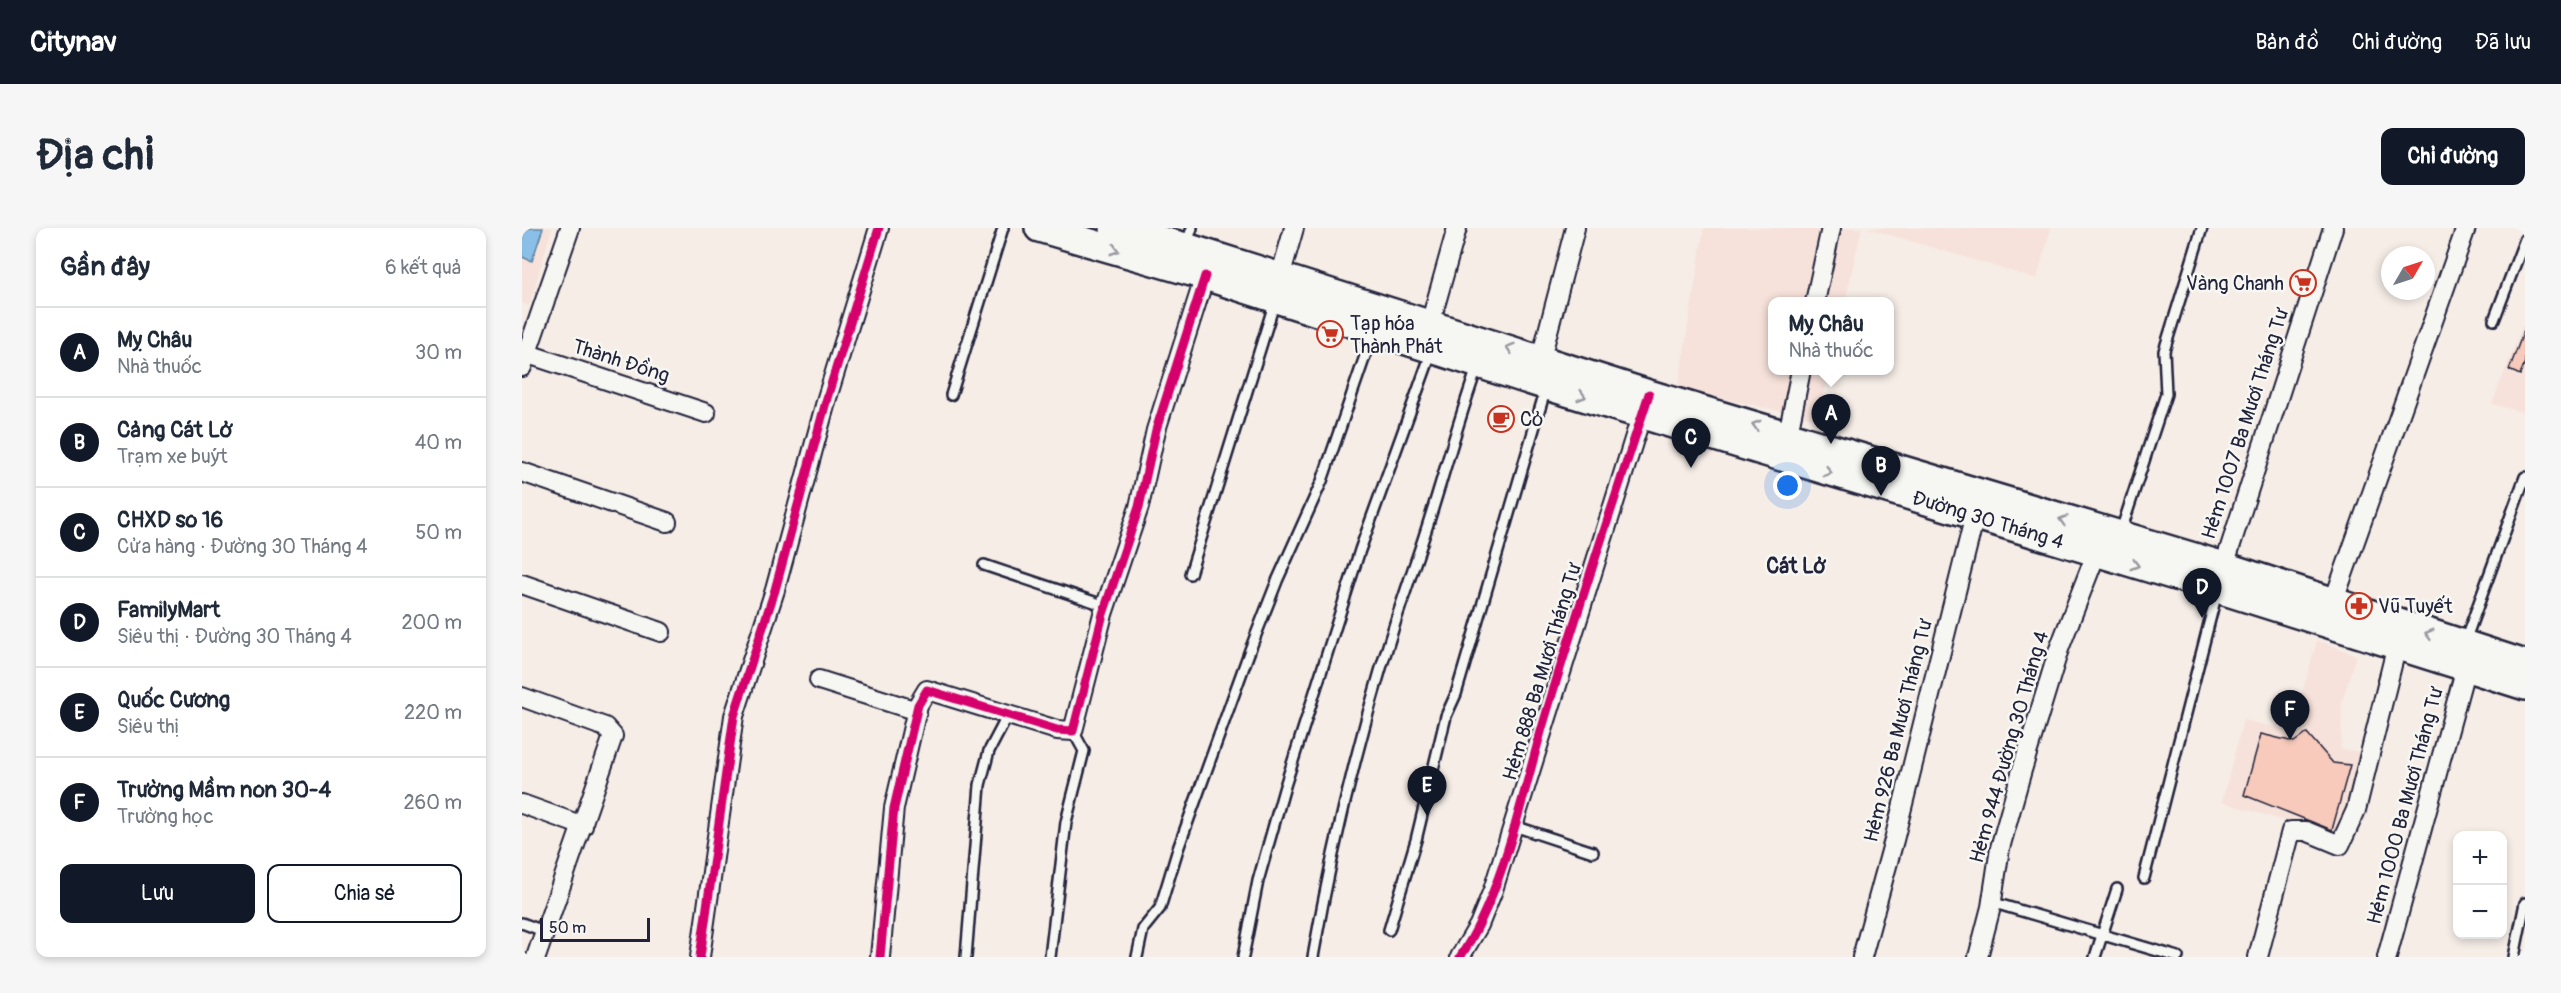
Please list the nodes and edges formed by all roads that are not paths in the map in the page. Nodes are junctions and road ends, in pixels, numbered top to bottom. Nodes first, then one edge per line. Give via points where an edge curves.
1 (570, 228) edge
2 (879, 228) edge
3 (1003, 228) edge
4 (1039, 228) edge
5 (1114, 228) edge
6 (1294, 228) edge
7 (1457, 228) edge
8 (1575, 228) edge
9 (1830, 228) edge
10 (2202, 228) edge
11 (2333, 228) edge
12 (2466, 228) edge
13 (1189, 237) edge
14 (2525, 239) edge
15 (1205, 276) junction
16 (1278, 288) junction
17 (1816, 297) edge
18 (2494, 320) dead end
19 (1374, 331) junction
20 (1432, 336) junction
21 (523, 358) edge
22 (1541, 358) junction
23 (1479, 363) junction
24 (1800, 375) edge
25 (1547, 386) junction
26 (951, 394) dead end
27 (1645, 404) junction
28 (706, 413) dead end
29 (1785, 446) junction
30 (522, 472) edge
31 (2525, 477) edge
32 (1975, 515) junction
33 (667, 522) dead end
34 (2120, 537) junction
35 (2096, 554) junction
36 (984, 565) dead end
37 (1190, 574) dead end
38 (2221, 577) junction
39 (522, 584) edge
40 (2334, 603) junction
41 (1106, 606) junction
42 (660, 632) dead end
43 (2397, 645) junction
44 (2465, 656) junction
45 (2525, 664) edge
46 (819, 680) dead end
47 (2525, 686) edge
48 (522, 697) edge
49 (917, 711) junction
50 (1008, 715) junction
51 (1073, 731) junction
52 (522, 804) edge
53 (583, 826) junction
54 (1514, 826) junction
55 (1593, 852) dead end
56 (2144, 878) dead end
57 (2117, 890) dead end
58 (1991, 902) junction
59 (2525, 903) edge
60 (522, 923) edge
61 (1389, 930) dead end
62 (546, 932) junction
63 (2102, 934) junction
64 (536, 957) edge
65 (700, 957) edge
66 (880, 957) edge
67 (966, 957) edge
68 (1050, 957) edge
69 (1137, 957) edge
70 (1243, 957) edge
71 (1313, 957) edge
72 (1460, 957) edge
73 (1862, 957) edge
74 (1978, 957) edge
75 (2095, 957) edge
76 (2178, 957) edge
77 (2258, 957) edge
78 (2387, 957) edge
79 (2514, 957) edge

1 - 21 street
2 - 65 street via 827,398 775,590 734,716
3 - 26 lane
4 -> 15 main road, Đường 30 Tháng 4
5 - 13 main road, Đường 30 Tháng 4
6 - 16 street
7 - 20 street
8 - 22 street
9 - 17 street
10 - 34 lane via 2164,351 2166,394
11 - 38 street, Hẻm 1007 Ba Mươi Tháng Tư
12 - 40 street
13 - 16 main road, Đường 30 Tháng 4
14 - 18 lane
15 - 16 main road, Đường 30 Tháng 4
15 - 41 street via 1156,430 1130,541
16 - 19 main road, Đường 30 Tháng 4
16 - 20 main road, Đường 30 Tháng 4
16 - 37 lane
19 - 20 main road, Đường 30 Tháng 4
19 - 69 lane via 1322,481 1277,580 1160,908 1143,929
22 -> 20 main road, Đường 30 Tháng 4
20 - 23 main road, Đường 30 Tháng 4
20 - 70 lane via 1285,786 1258,881
21 - 28 street, Thành Đồng
22 - 27 main road, Đường 30 Tháng 4
23 - 25 main road, Đường 30 Tháng 4
23 - 71 lane via 1358,744 1332,850
24 - 29 street
25 -> 27 main road, Đường 30 Tháng 4
25 - 61 lane via 1456,694 1446,716
27 - 29 main road, Đường 30 Tháng 4
27 - 54 street, Hẻm 888 Ba Mươi Tháng Tư
29 -> 32 main road, Đường 30 Tháng 4
34 -> 29 main road, Đường 30 Tháng 4
30 - 33 street
31 - 44 lane
32 - 35 main road, Đường 30 Tháng 4
32 - 73 street, Hẻm 926 Ba Mươi Tháng Tư
34 - 38 main road, Đường 30 Tháng 4
35 -> 38 main road, Đường 30 Tháng 4
35 - 58 street, Hẻm 944 Đường 30 Tháng 4 via 2060,649 2022,770 2000,848
36 - 41 lane
38 - 40 main road, Đường 30 Tháng 4
38 - 43 main road, Đường 30 Tháng 4
38 - 56 lane
39 - 42 street
44 -> 40 main road, Đường 30 Tháng 4
41 - 51 street
43 - 44 main road, Đường 30 Tháng 4
43 - 77 street via 2356,810 2345,835 2340,845 2306,831 2291,831
44 - 45 main road, Đường 30 Tháng 4
44 - 47 main road, Đường 30 Tháng 4
44 - 78 street, Hẻm 1000 Ba Mươi Tháng Tư
46 - 49 street
48 - 53 street via 605,727 613,736
49 - 50 street via 927,690
49 - 66 street via 894,808
50 - 51 street
50 - 67 lane via 989,751 980,785
51 - 68 lane via 1084,751 1066,822
52 - 53 street
53 - 62 street
54 - 55 lane
54 - 72 street, Hẻm 888 Ba Mươi Tháng Tư via 1479,925
57 - 63 lane
58 - 63 lane
58 - 74 street, Hẻm 944 Đường 30 Tháng 4
59 - 79 lane
60 - 62 lane
62 - 64 street
63 - 75 lane
63 - 76 lane

